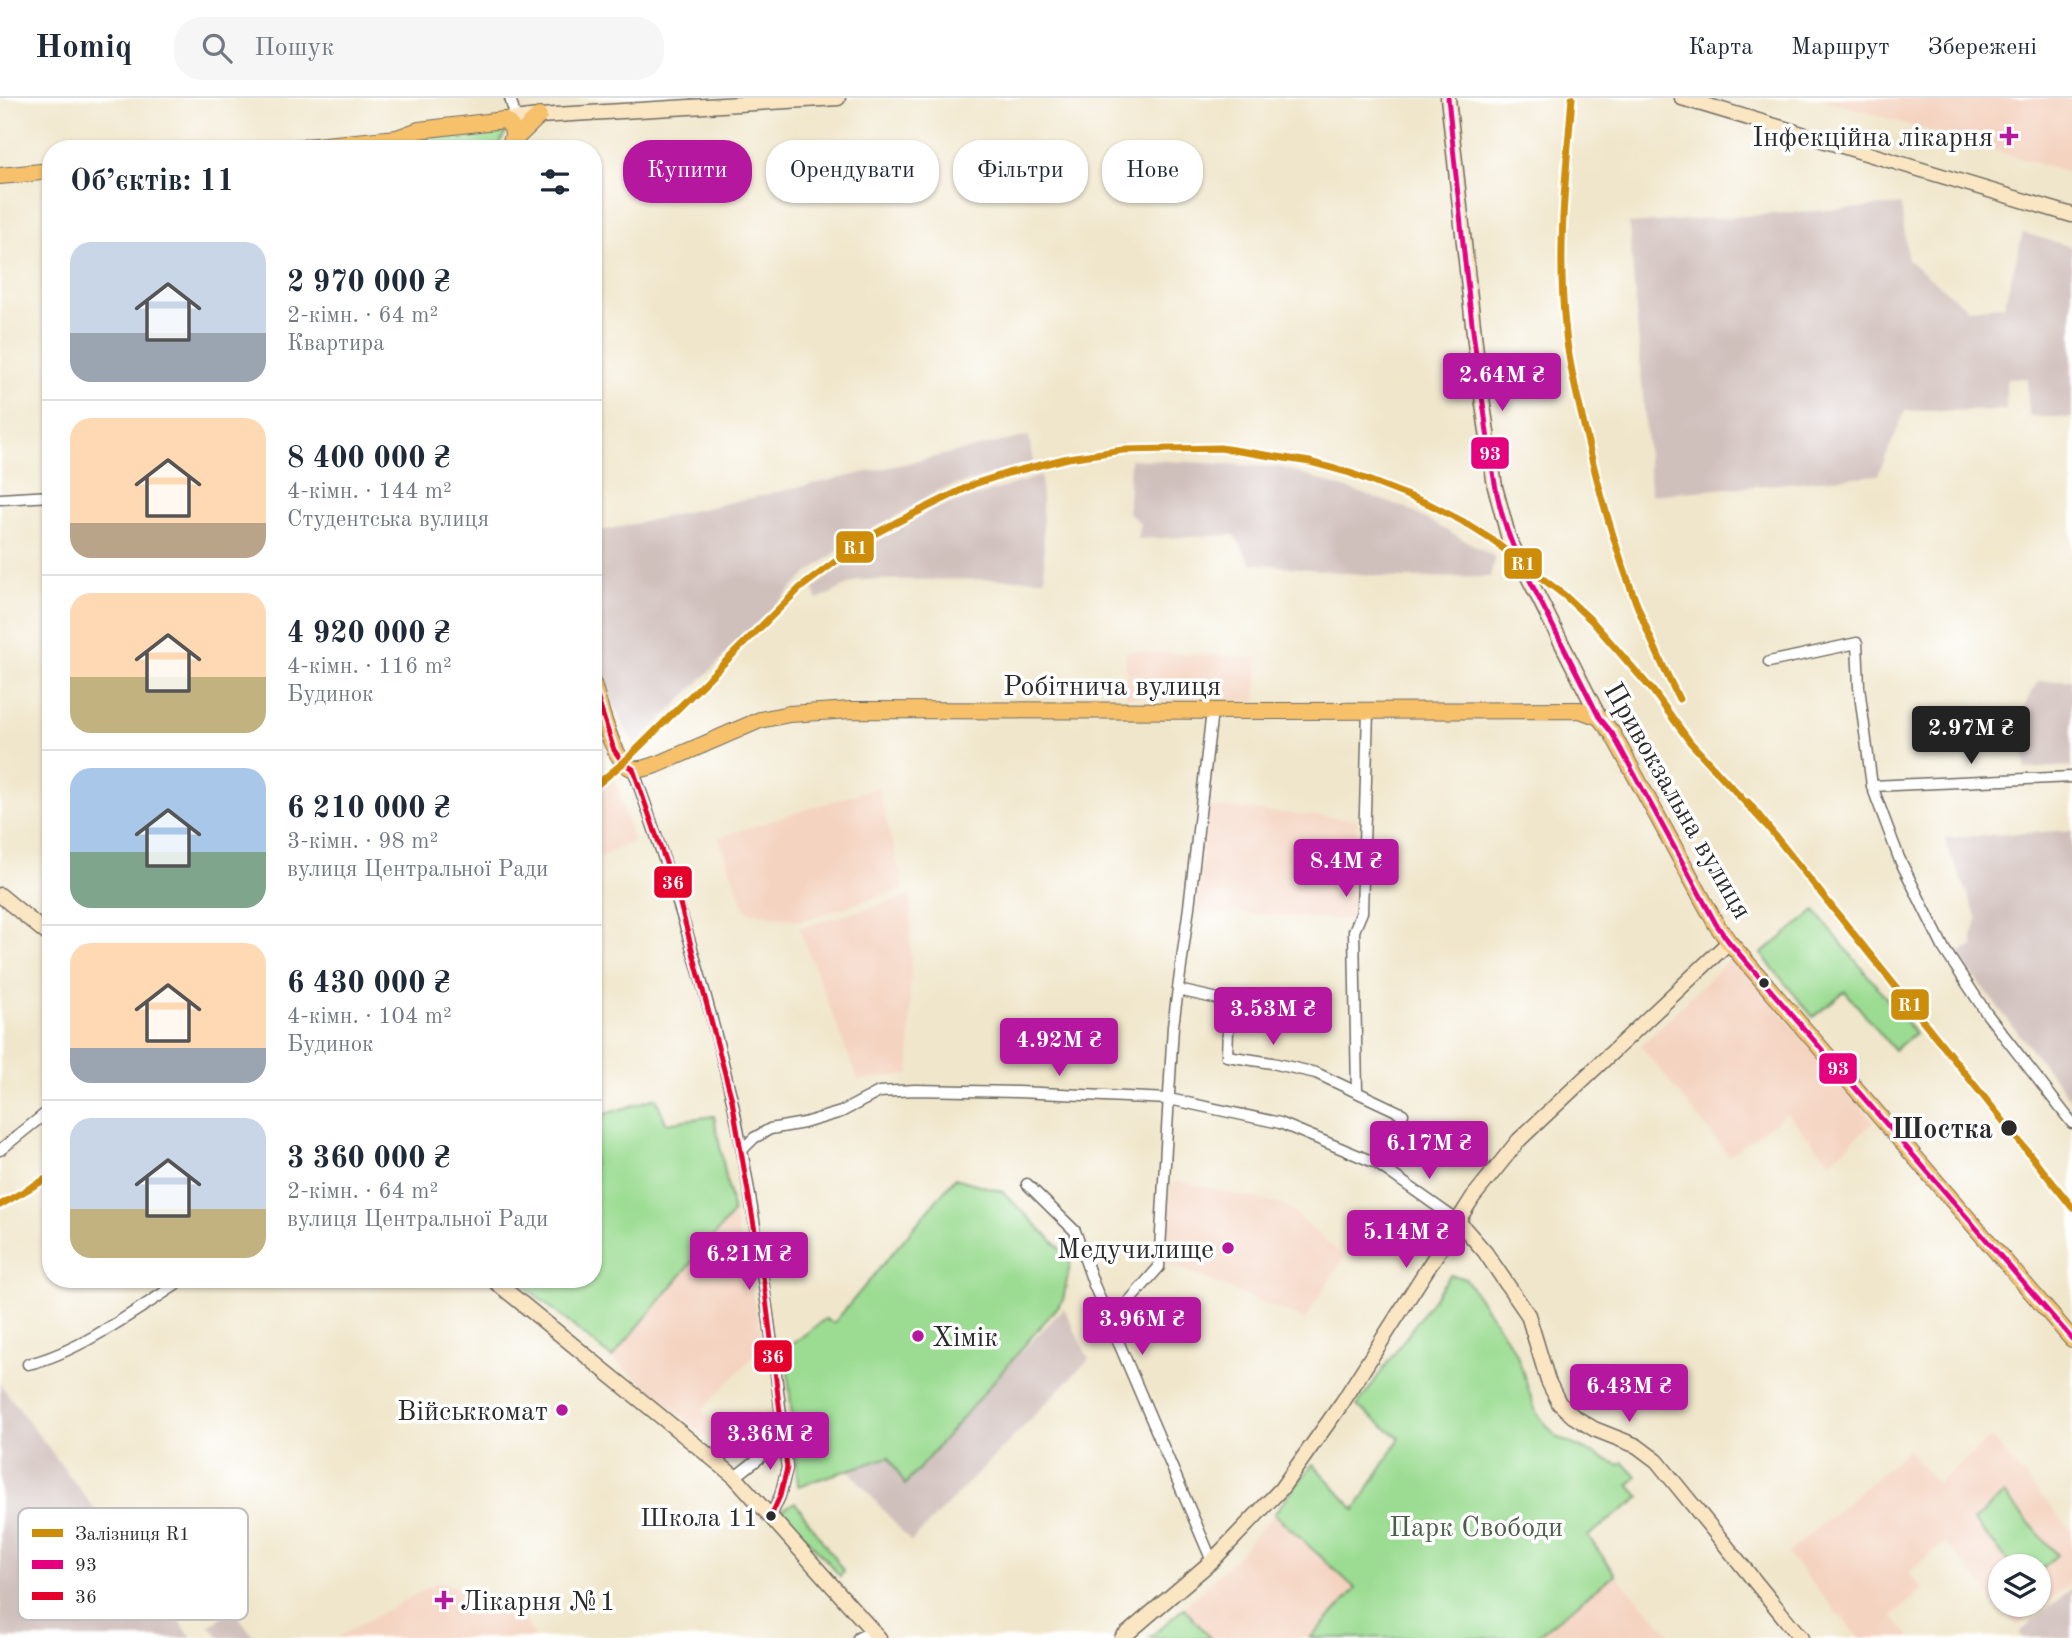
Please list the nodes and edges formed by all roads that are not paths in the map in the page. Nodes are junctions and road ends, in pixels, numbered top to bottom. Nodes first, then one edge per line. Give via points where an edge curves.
1 (510, 98) edge
2 (838, 98) edge
3 (1448, 98) edge
4 (1682, 98) edge
5 (539, 116) junction
6 (510, 119) junction
7 (424, 130) junction
8 (397, 138) junction
9 (376, 140) edge
10 (400, 140) edge
11 (422, 140) edge
12 (511, 140) edge
13 (514, 140) edge
14 (42, 172) edge
15 (0, 176) edge
16 (2072, 215) edge
17 (42, 497) edge
18 (0, 499) edge
19 (1769, 663) dead end
20 (1212, 711) junction
21 (1368, 711) junction
22 (602, 712) edge
23 (1599, 717) junction
24 (633, 769) junction
25 (2072, 777) edge
26 (1872, 786) junction
27 (0, 895) edge
28 (42, 930) edge
29 (1729, 942) junction
30 (1178, 989) junction
31 (1357, 1089) junction
32 (1169, 1099) junction
33 (42, 1116) edge
34 (2072, 1123) edge
35 (0, 1150) edge
36 (742, 1150) junction
37 (1382, 1167) junction
38 (1027, 1184) dead end
39 (1458, 1221) junction
40 (171, 1288) edge
41 (503, 1288) edge
42 (1110, 1323) junction
43 (2072, 1339) edge
44 (28, 1364) dead end
45 (782, 1431) junction
46 (735, 1477) junction
47 (771, 1516) junction
48 (1212, 1561) junction
49 (876, 1634) edge
50 (858, 1638) edge
51 (1122, 1638) edge
52 (1801, 1638) edge

1 - 6 street
2 - 5 main road
3 - 23 main road, Привокзальна вулиця via 1495,487 1509,539
4 - 16 main road
5 - 6 main road
5 - 13 main road
6 - 7 main road
6 - 12 main road via 514,132
7 - 8 main road
7 - 11 main road
8 - 9 main road
8 - 10 main road
14 - 15 main road
17 - 18 street
19 - 26 street via 1857,643
20 - 21 main road, Робітнича вулиця
20 - 24 main road, Робітнича вулиця via 789,713 760,720 654,766
20 - 30 street
21 - 23 main road, Робітнича вулиця via 1580,710
21 - 31 street via 1362,912 1354,931
22 - 24 main road via 614,750
23 - 29 main road, Привокзальна вулиця
24 - 36 street via 696,959
25 - 26 street
26 - 34 street via 1899,858 1944,949 1987,1014
27 - 28 main road
29 - 39 main road via 1519,1140
29 - 43 main road, Привокзальна вулиця
30 - 31 street via 1232,1002 1227,1056 1315,1073
30 - 32 street
31 - 37 street via 1404,1114
32 - 36 street via 1018,1092 879,1093 841,1112 770,1129
32 - 37 street via 1280,1123
32 - 42 street via 1159,1267
33 - 35 street
36 - 45 street
37 - 39 street
38 - 42 street via 1075,1231
39 - 48 main road via 1281,1489
39 - 52 main road via 1528,1315 1559,1403 1594,1429 1637,1446 1657,1461
40 - 44 street via 100,1332 48,1359
41 - 46 main road
42 - 48 street
45 - 46 street via 771,1449
45 - 47 street via 787,1468
46 - 47 main road
47 - 49 main road
48 - 51 main road
49 - 50 street

